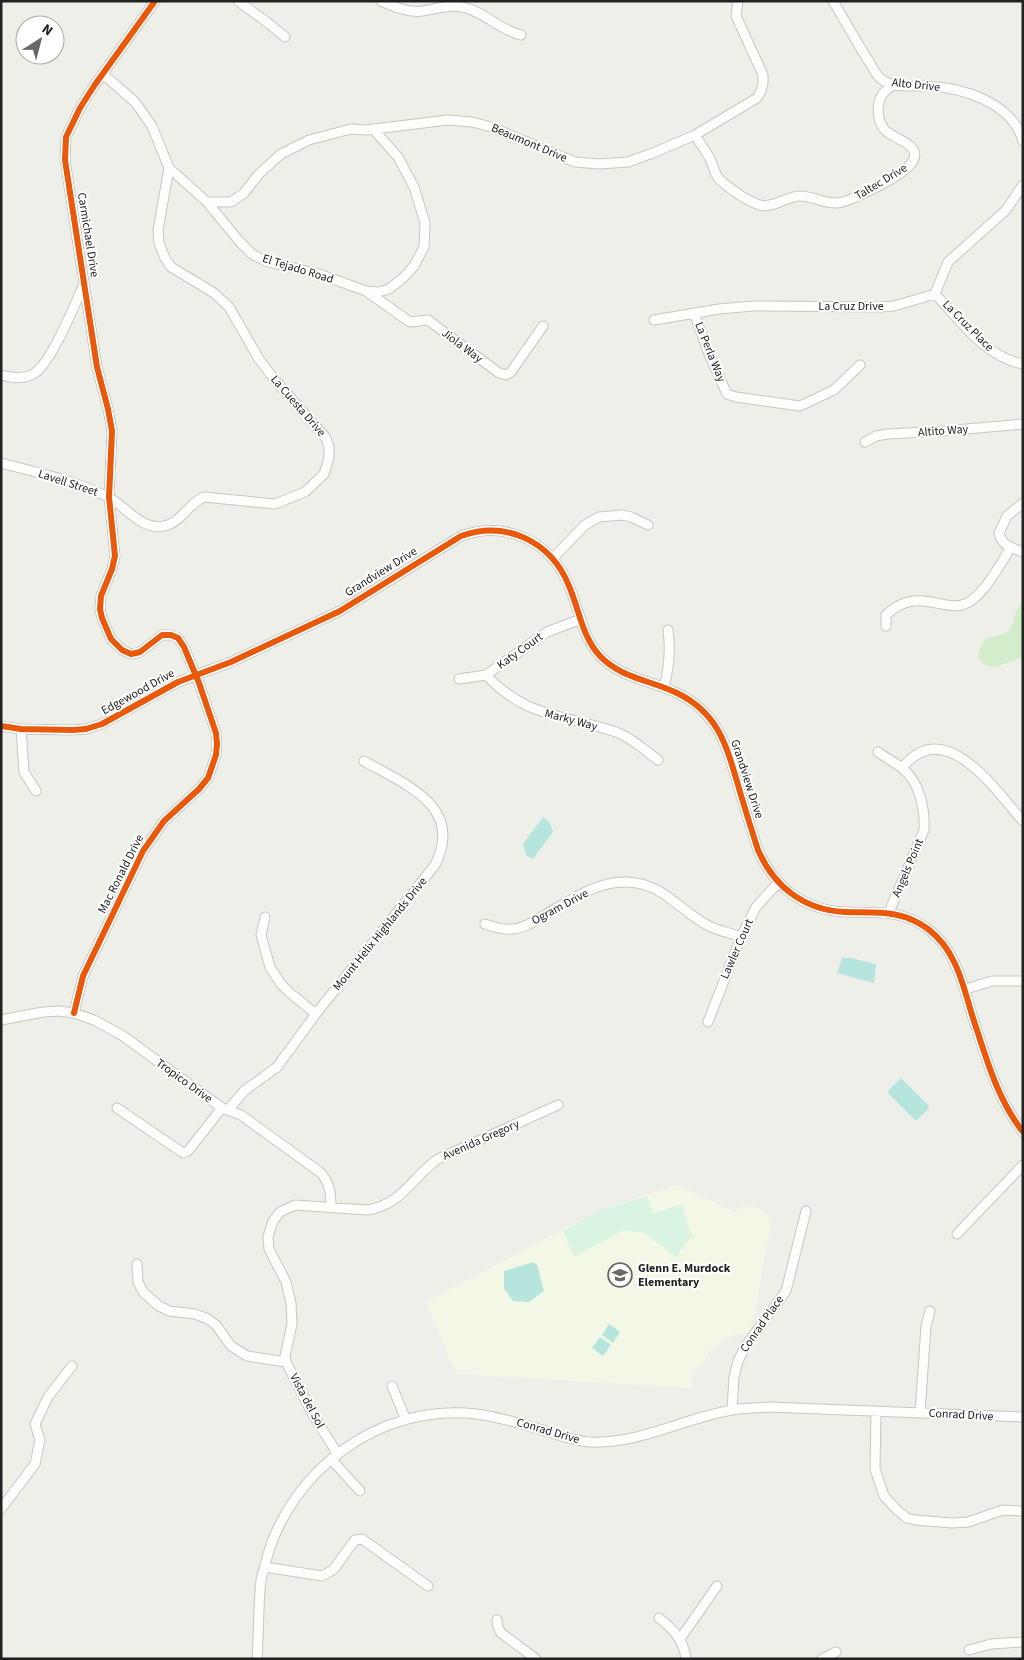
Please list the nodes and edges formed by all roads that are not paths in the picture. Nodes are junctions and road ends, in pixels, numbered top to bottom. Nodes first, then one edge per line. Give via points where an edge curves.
1 (155, 1) edge
2 (238, 1) edge
3 (382, 1) edge
4 (738, 1) edge
5 (833, 1) edge
6 (521, 35) dead end
7 (285, 37) dead end
8 (103, 74) junction
9 (893, 85) junction
10 (373, 129) junction
11 (695, 135) junction
12 (1023, 141) edge
13 (168, 168) junction
14 (1023, 185) edge
15 (207, 202) junction
16 (84, 283) junction
17 (366, 290) junction
18 (935, 294) junction
19 (694, 313) junction
20 (654, 320) dead end
21 (543, 326) dead end
22 (1023, 364) edge
23 (860, 365) dead end
24 (1, 375) edge
25 (1023, 424) edge
26 (864, 442) dead end
27 (1, 463) edge
28 (109, 497) junction
29 (1023, 503) edge
30 (648, 525) dead end
31 (1011, 547) junction
32 (1023, 552) edge
33 (552, 558) junction
34 (581, 619) junction
35 (886, 626) dead end
36 (668, 630) dead end
37 (196, 675) junction
38 (486, 675) junction
39 (459, 679) dead end
40 (664, 688) junction
41 (1, 726) edge
42 (21, 729) junction
43 (878, 752) dead end
44 (658, 760) dead end
45 (364, 761) dead end
46 (902, 768) junction
47 (36, 791) dead end
48 (1023, 821) edge
49 (778, 883) junction
50 (889, 912) junction
51 (265, 916) dead end
52 (486, 924) dead end
53 (741, 937) junction
54 (1023, 981) edge
55 (966, 989) junction
56 (74, 1013) junction
57 (316, 1014) junction
58 (1, 1020) edge
59 (708, 1022) dead end
60 (558, 1106) dead end
61 (117, 1108) dead end
62 (225, 1109) junction
63 (1023, 1132) edge
64 (1023, 1165) edge
65 (330, 1208) junction
66 (806, 1211) dead end
67 (957, 1234) dead end
68 (137, 1264) dead end
69 (930, 1311) dead end
70 (286, 1362) junction
71 (72, 1366) dead end
72 (392, 1386) dead end
73 (732, 1410) junction
74 (876, 1411) junction
75 (920, 1413) junction
76 (1023, 1417) edge
77 (406, 1420) junction
78 (334, 1456) junction
79 (360, 1491) dead end
80 (1, 1509) edge
81 (1023, 1511) edge
82 (265, 1568) junction
83 (428, 1586) dead end
84 (717, 1586) dead end
85 (659, 1618) dead end
86 (497, 1620) dead end
87 (680, 1639) junction
88 (1023, 1642) edge
89 (969, 1650) dead end
90 (836, 1652) dead end
91 (256, 1657) edge
92 (536, 1659) edge
93 (686, 1659) edge
94 (822, 1659) edge

1 - 8 street, Carmichael Drive
2 - 7 street
3 - 6 street via 408,11 460,6 475,10 511,33
4 - 11 street, Beaumont Drive via 736,16 761,71 762,88 757,98
5 - 9 street, Alto Drive via 879,77
8 - 13 street, El Tejado Road via 134,102 152,126
8 - 16 street, Carmichael Drive via 80,108 66,137 65,160
9 - 11 street, Taltec Drive via 879,100 880,120 885,130 908,142 914,152 913,161 898,174 855,198 838,203 800,196 761,206 718,180
9 - 12 street, Alto Drive via 942,88 976,96 1006,115 1017,127
10 - 11 street, Beaumont Drive via 448,120 472,122 575,162 599,164 628,162
10 - 15 street, Beaumont Drive via 351,128 310,140 281,154 244,193 230,202
10 - 17 street, El Tejado Road via 398,157 414,187 425,224 424,247 414,266 389,290
13 - 15 street, El Tejado Road
13 - 28 street, La Cuesta Drive via 158,230 165,258 171,267 214,293 229,307 259,359 326,438 329,458 324,474 305,492 275,504 204,497 165,526 152,526 136,519
14 - 18 street via 1006,210 948,262
15 - 17 street, El Tejado Road via 252,254 265,261
16 - 24 street via 51,353 36,372 19,377
16 - 28 street, Carmichael Drive via 97,367 112,432
17 - 21 street, Jiola Way via 410,322 428,320 506,375
18 - 19 street, La Cruz Drive via 881,308 753,306
18 - 22 street, La Cruz Place via 986,348
19 - 20 street, La Cruz Drive
19 - 23 street, La Perla Way via 727,394 736,397 800,406 834,390
25 - 26 street, Altito Way via 888,434
27 - 28 street, Lavell Street
28 - 37 street, Lavell Street via 115,556 100,602 107,633 115,644 131,654 140,652 162,635 175,636 184,647
29 - 31 street via 1007,516 1000,529 1002,542
30 - 33 street via 622,515 599,517 585,525
31 - 32 street
31 - 35 street via 984,588 972,600 951,606 914,600 892,609 886,615
33 - 34 street, Grandview Drive via 569,585
33 - 37 street, Grandview Drive via 534,542 510,532 485,530 469,533 454,539 340,612
34 - 38 street, Katy Court via 547,632
34 - 40 street, Grandview Drive via 589,641 606,661 630,677
36 - 40 street via 670,667
37 - 42 street, Edgewood Drive via 94,727 79,730
37 - 56 street, Mac Ronald Drive via 216,733 216,755 208,778 164,821 143,851 83,976
38 - 39 street, Katy Court
38 - 44 street, Marky Way via 504,692 530,708 620,734
40 - 49 street, Grandview Drive via 701,710 721,735 758,850
41 - 42 street, Edgewood Drive
42 - 47 street via 24,772
43 - 46 street, Angels Point
45 - 57 street, Mount Helix Highlands Drive via 429,802 441,824 442,845 435,865
46 - 48 street via 916,755 929,750 955,753 976,769
46 - 50 street, Angels Point via 922,802 924,830
49 - 50 street, Grandview Drive via 794,897 818,908 844,912
49 - 53 street, Lawler Court via 756,907
50 - 55 street, Grandview Drive via 921,925 940,940 951,955
51 - 57 street via 261,934 270,967 281,984
52 - 53 street, Ogram Drive via 500,929 528,925 582,894 624,882 653,887 709,926
53 - 59 street, Lawler Court
54 - 55 street via 992,981
55 - 63 street, Grandview Drive via 995,1083 1012,1118
56 - 58 street, Tropico Drive via 42,1012
56 - 62 street, Tropico Drive via 122,1036
57 - 62 street, Mount Helix Highlands Drive via 277,1067
60 - 65 street, Avenida Gregory via 438,1159 394,1201 367,1210
61 - 62 street, Mount Helix Highlands Drive via 183,1153
62 - 65 street, Tropico Drive via 241,1114 321,1173 331,1192
64 - 67 street
65 - 70 street, Avenida Gregory via 295,1205 280,1212 270,1226 270,1249 286,1282 291,1303 292,1324
66 - 73 street, Conrad Place via 786,1291 738,1361
68 - 70 street, Vista del Sol via 138,1282 144,1294 159,1306 208,1319 231,1346 247,1356
69 - 75 street via 926,1326
70 - 78 street, Vista del Sol
71 - 80 street via 48,1397 35,1424 40,1440 35,1464
72 - 77 street
73 - 74 street, Conrad Drive via 769,1407
73 - 77 street, Conrad Drive via 619,1442 574,1440 508,1420 475,1414 442,1413
74 - 75 street, Conrad Drive
74 - 81 street via 876,1478 884,1496 907,1518 952,1523 968,1522 1003,1510
75 - 76 street, Conrad Drive
77 - 78 street, Conrad Drive via 354,1442
78 - 79 street, Vista del Sol
78 - 82 street, Conrad Drive via 300,1490 280,1522
82 - 83 street via 322,1576 333,1570 355,1540 362,1539
82 - 91 street, Conrad Drive via 261,1578
84 - 87 street
85 - 87 street
86 - 92 street via 501,1633
87 - 93 street
88 - 89 street via 992,1644
90 - 94 street

